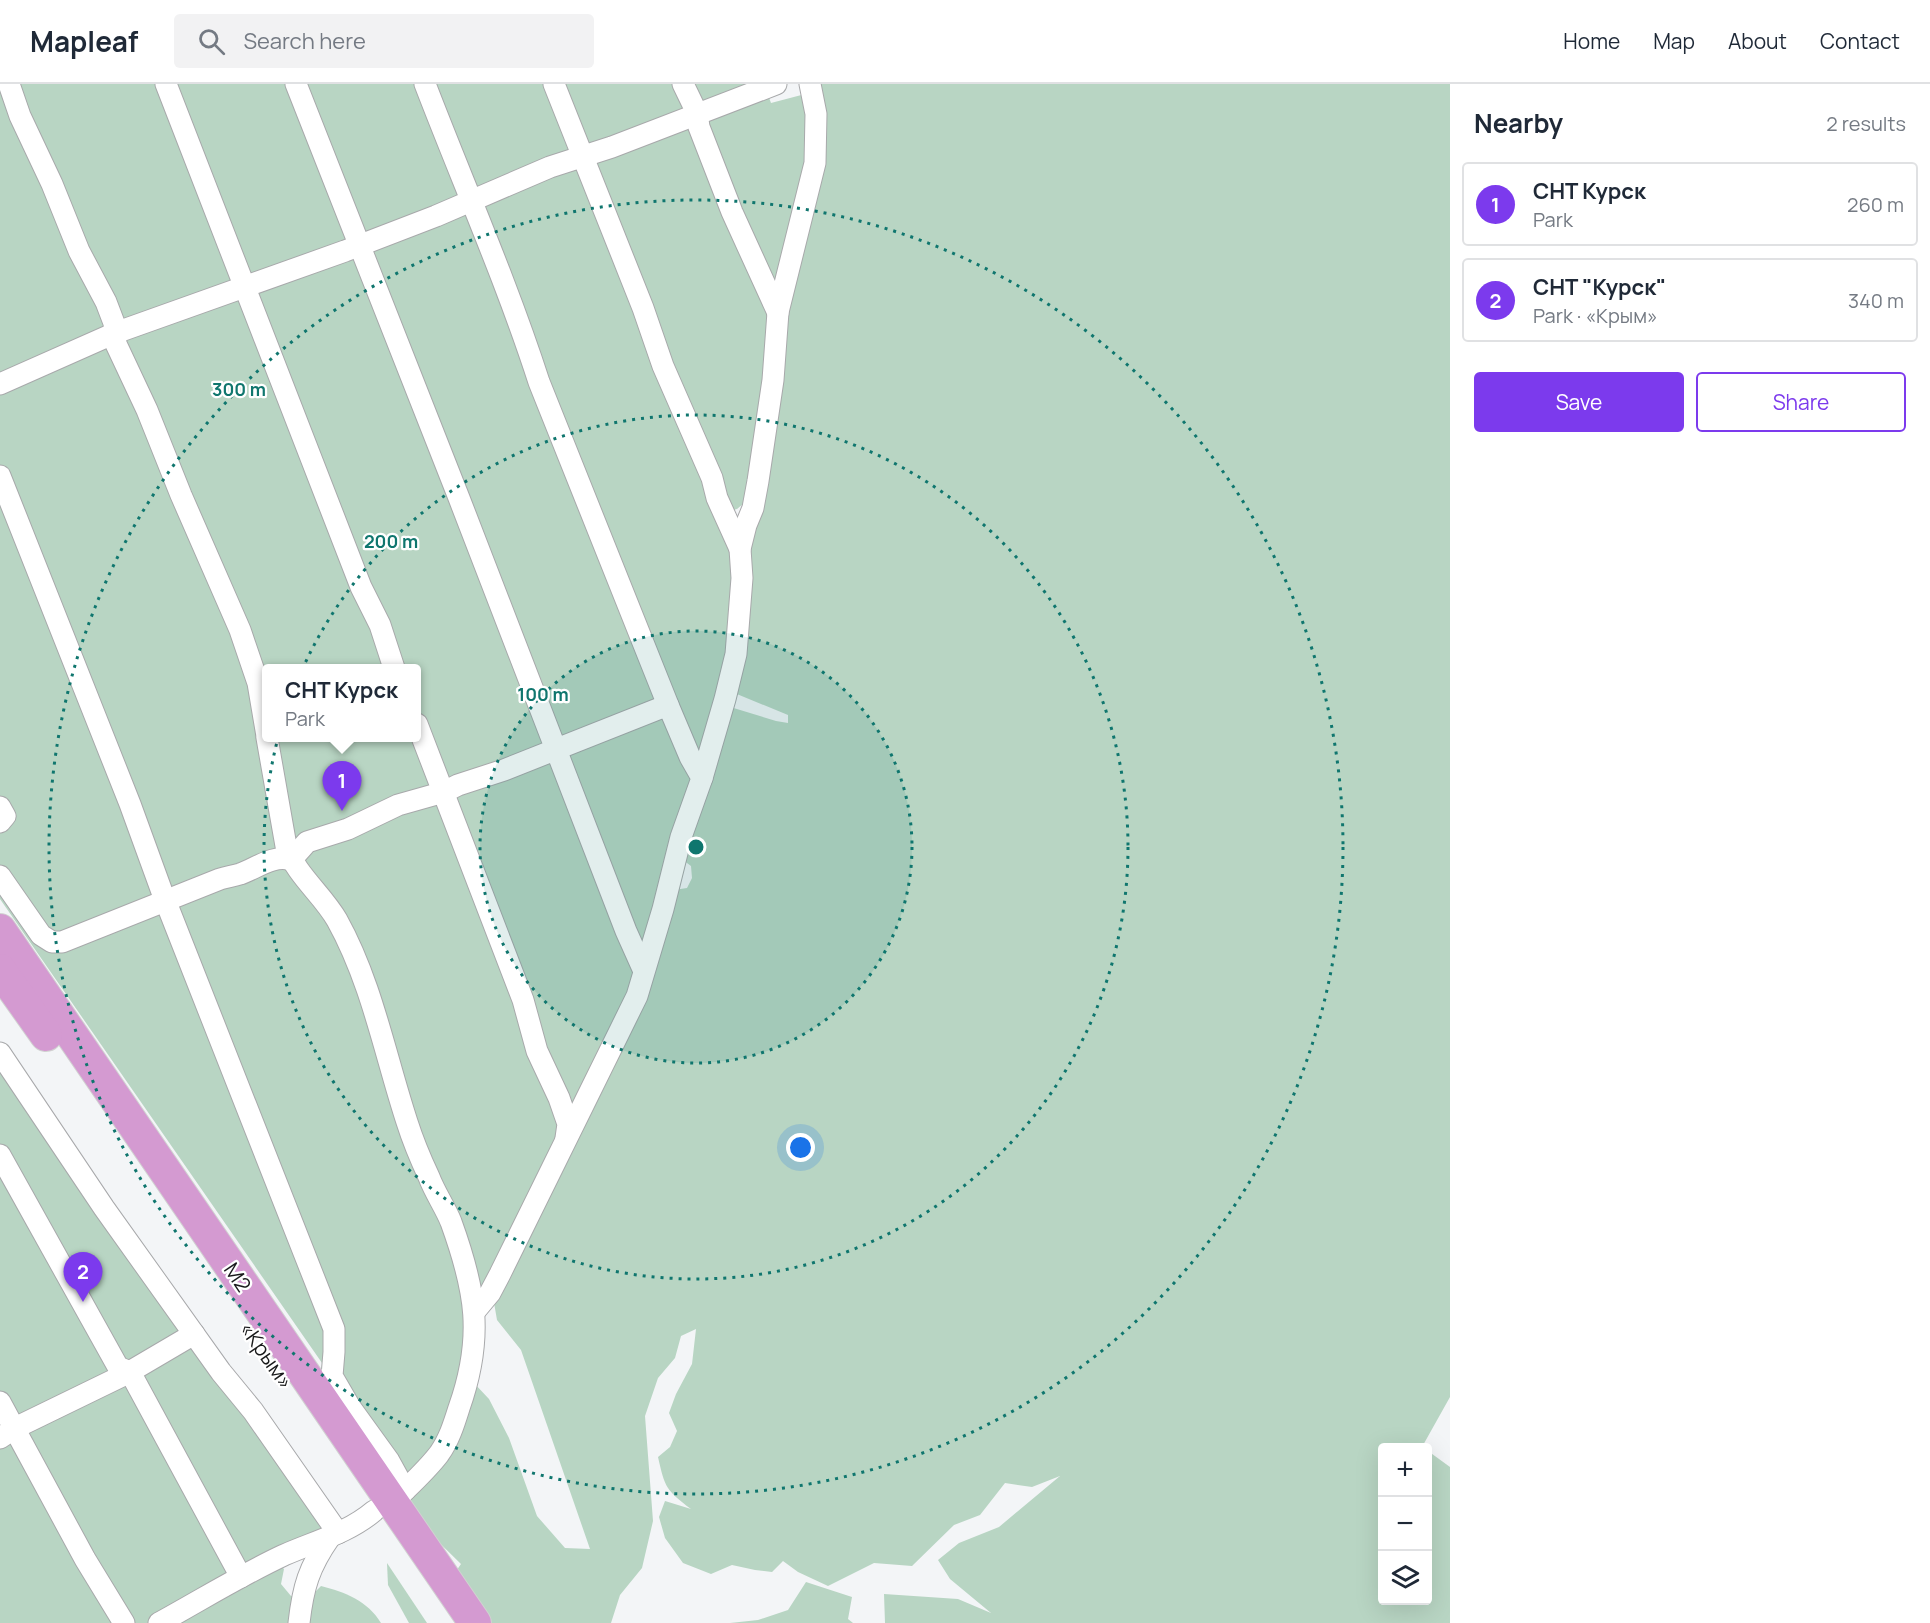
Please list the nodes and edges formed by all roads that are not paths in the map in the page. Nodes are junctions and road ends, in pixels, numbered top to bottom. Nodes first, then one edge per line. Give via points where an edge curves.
1 (9, 84) edge
2 (166, 84) edge
3 (296, 84) edge
4 (425, 84) edge
5 (554, 84) edge
6 (683, 84) edge
7 (776, 84) edge
8 (810, 84) edge
9 (697, 113) junction
10 (584, 157) junction
11 (472, 203) junction
12 (358, 245) junction
13 (244, 287) junction
14 (778, 313) junction
15 (115, 333) junction
16 (0, 384) edge
17 (0, 476) edge
18 (740, 549) junction
19 (392, 664) edge
20 (668, 705) junction
21 (262, 707) edge
22 (421, 734) edge
23 (268, 742) edge
24 (556, 749) junction
25 (702, 778) junction
26 (444, 792) junction
27 (0, 807) edge
28 (0, 822) edge
29 (291, 861) junction
30 (0, 876) edge
31 (166, 901) junction
32 (0, 930) edge
33 (644, 969) junction
34 (0, 970) edge
35 (0, 1053) edge
36 (565, 1141) junction
37 (0, 1155) edge
38 (475, 1311) junction
39 (194, 1334) junction
40 (130, 1372) junction
41 (0, 1402) edge
42 (8, 1433) edge
43 (390, 1501) junction
44 (334, 1535) junction
45 (241, 1577) junction
46 (300, 1614) edge
47 (124, 1623) edge
48 (159, 1623) edge
49 (290, 1623) edge
50 (452, 1623) edge
51 (475, 1623) edge

1 - 15 street via 79,251 106,302
2 - 13 street
3 - 12 street
4 - 11 street
5 - 10 street
6 - 9 street
7 - 9 street
8 - 14 street via 816,114 815,163
9 - 10 street
9 - 14 street via 732,212
10 - 11 street via 550,167
10 - 18 street via 663,366
11 - 12 street
11 - 20 street
12 - 13 street
12 - 24 street
13 - 15 street
13 - 19 street
14 - 18 street via 758,481
15 - 16 street
15 - 21 street via 116,345 248,651
17 - 31 street
18 - 25 street via 742,578 736,654
20 - 24 street
20 - 25 street
22 - 26 street
23 - 29 street
24 - 26 street
24 - 33 street
25 - 33 street
26 - 29 street via 398,805 348,829 307,842
26 - 36 street via 523,1000 537,1051 559,1098 568,1124
27 - 28 street via 5,816
29 - 31 street via 271,861
29 - 38 street via 326,904 356,960 408,1125 450,1220
30 - 31 street via 41,935 52,942 62,942
31 - 43 street via 334,1329 332,1376 389,1461
32 - 43 highway, М2
33 - 36 street via 637,996
34 - 43 highway, «Крым»
35 - 39 street
36 - 38 street via 490,1293
37 - 40 street via 118,1367
38 - 43 street via 473,1356 449,1437 439,1453
39 - 40 street
39 - 44 street via 253,1411
40 - 42 street
40 - 45 street
41 - 42 street
42 - 47 street
43 - 44 street via 359,1524
43 - 50 highway, «Крым»
43 - 51 highway, М2
44 - 45 street
44 - 46 street via 308,1575
45 - 48 street
46 - 49 street

